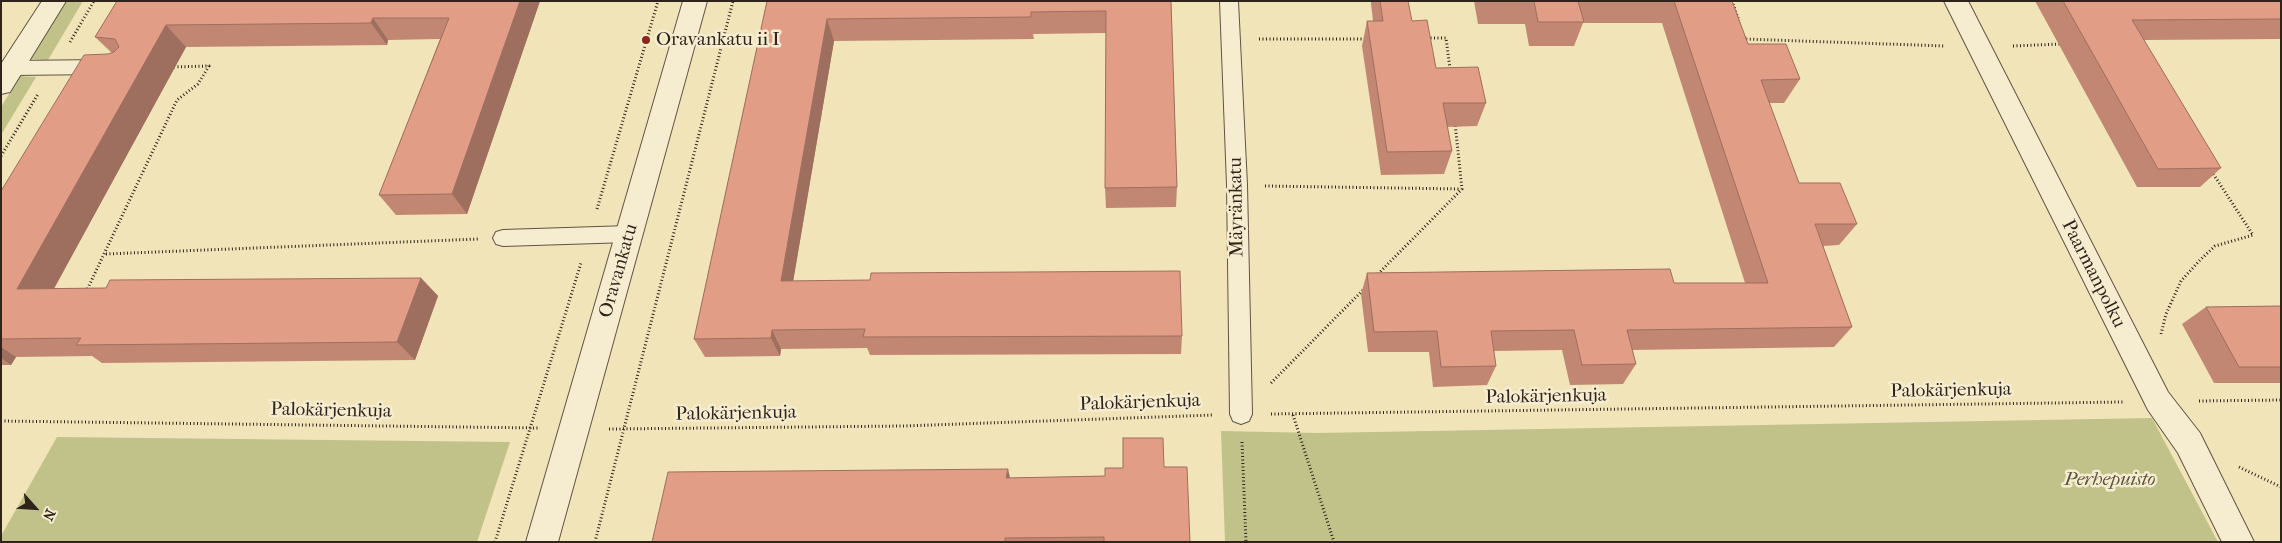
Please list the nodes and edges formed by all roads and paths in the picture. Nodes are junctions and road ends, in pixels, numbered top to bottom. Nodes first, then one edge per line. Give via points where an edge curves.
1 (54, 1) edge
2 (658, 1) edge
3 (695, 1) edge
4 (733, 1) edge
5 (1229, 1) edge
6 (1732, 1) edge
7 (1956, 1) edge
8 (1378, 38) edge
9 (1417, 38) edge
10 (1231, 39) junction
11 (2068, 44) dead end
12 (1979, 48) junction
13 (120, 67) edge
14 (169, 67) dead end
15 (7, 76) edge
16 (1450, 76) edge
17 (1454, 114) edge
18 (2211, 170) edge
19 (1237, 185) junction
20 (1462, 189) junction
21 (629, 234) junction
22 (590, 235) junction
23 (503, 238) joint
24 (106, 254) junction
25 (1372, 280) edge
26 (1366, 287) edge
27 (83, 299) edge
28 (2159, 342) dead end
29 (2281, 400) edge
30 (2158, 401) junction
31 (1241, 414) junction
32 (1293, 415) junction
33 (1, 421) edge
34 (532, 427) junction
35 (574, 428) junction
36 (624, 429) junction
37 (495, 542) edge
38 (542, 542) edge
39 (595, 542) edge
40 (1246, 542) edge
41 (1334, 542) edge
42 (2238, 542) edge

1 - 15 street
2 - 22 path
3 - 21 street, Oravankatu
4 - 36 path
5 - 10 lane, Mäyränkatu
6 - 12 path via 1745,38
7 - 12 street, Paarmanpolku
8 - 10 path
9 - 16 path via 1446,38
10 - 19 lane, Mäyränkatu
11 - 12 path
12 - 30 street, Paarmanpolku
13 - 15 lane
14 - 24 path via 209,66 198,84 177,100
17 - 20 path
18 - 28 path via 2253,235 2216,246 2181,281 2166,314
19 - 20 path
19 - 31 lane, Mäyränkatu
20 - 25 path
21 - 22 lane
21 - 35 street, Oravankatu
22 - 23 lane
22 - 34 path
23 - 24 path
24 - 27 path
26 - 31 path
29 - 30 path, Palokärjenkuja
30 - 32 path, Palokärjenkuja
30 - 42 street, Paarmanpolku via 2188,443
31 - 32 path, Palokärjenkuja
31 - 36 path, Palokärjenkuja via 903,426
31 - 40 path
32 - 41 path
33 - 34 path, Palokärjenkuja
34 - 35 path, Palokärjenkuja
34 - 37 path
35 - 36 path, Palokärjenkuja
35 - 38 street, Oravankatu
36 - 39 path

